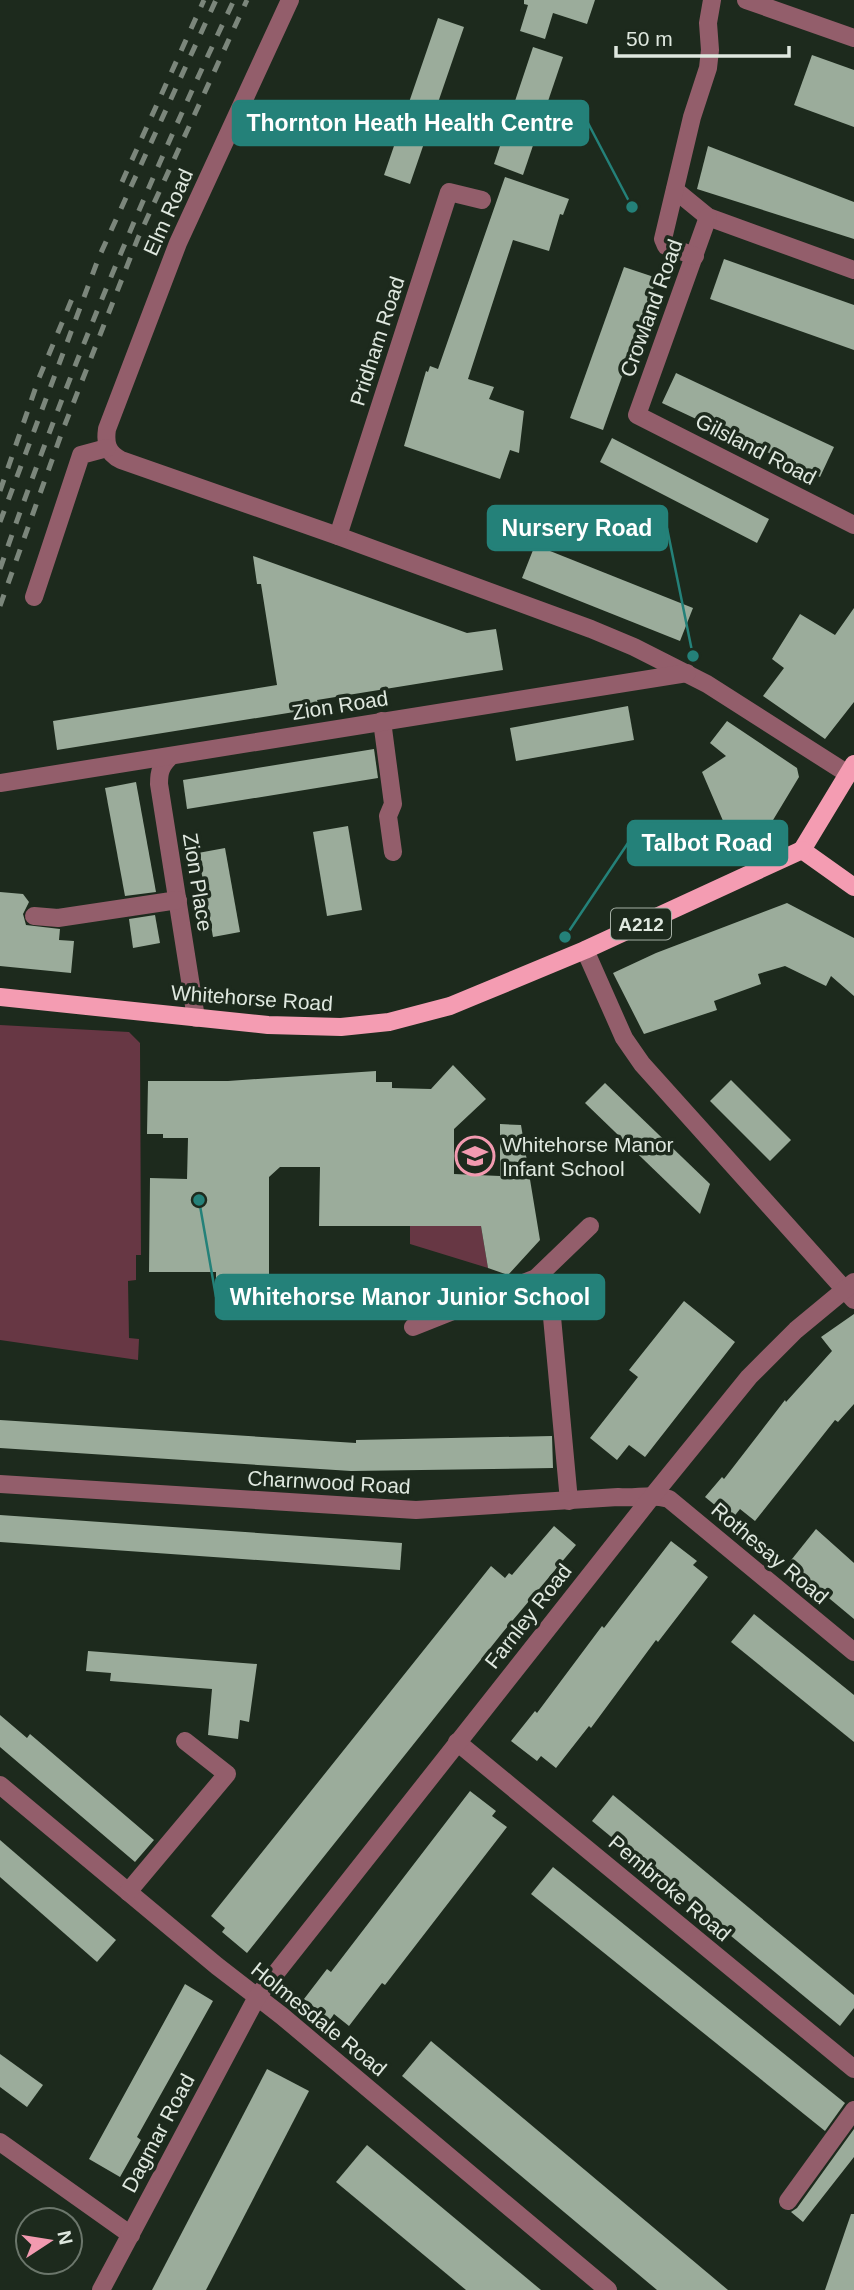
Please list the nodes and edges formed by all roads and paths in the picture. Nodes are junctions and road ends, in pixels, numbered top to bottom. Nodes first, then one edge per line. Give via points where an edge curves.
1 (290, 0) edge
2 (712, 0) edge
3 (757, 2) edge
4 (854, 38) edge
5 (675, 190) junction
6 (482, 200) dead end
7 (708, 217) junction
8 (695, 256) junction
9 (854, 270) edge
10 (637, 415) joint
11 (107, 448) junction
12 (854, 525) edge
13 (338, 536) junction
14 (34, 597) dead end
15 (687, 673) junction
16 (382, 721) junction
17 (170, 757) junction
18 (852, 772) edge
19 (0, 783) edge
20 (802, 850) junction
21 (393, 852) dead end
22 (854, 887) edge
23 (178, 900) junction
24 (34, 916) dead end
25 (585, 950) junction
26 (0, 997) edge
27 (196, 1018) junction
28 (590, 1226) dead end
29 (536, 1278) junction
30 (851, 1290) edge
31 (413, 1327) dead end
32 (0, 1483) edge
33 (654, 1494) junction
34 (569, 1501) junction
35 (854, 1652) edge
36 (185, 1741) dead end
37 (457, 1742) junction
38 (0, 1785) edge
39 (128, 1892) junction
40 (257, 1997) junction
41 (854, 2069) edge
42 (854, 2110) edge
43 (0, 2142) edge
44 (788, 2201) dead end
45 (131, 2235) junction
46 (101, 2290) edge
47 (608, 2290) edge

1 - 11 street, Elm Road via 178,243 107,429
2 - 5 street via 708,68
3 - 4 street
5 - 7 street
5 - 8 street via 663,244
6 - 13 street, Pridham Road via 449,192
7 - 8 street, Crowland Road
7 - 9 street
8 - 10 street, Crowland Road
10 - 12 street, Gilsland Road
11 - 13 street via 121,460
11 - 14 street via 82,456
13 - 15 street via 591,629
15 - 16 street, Zion Road
15 - 18 street
16 - 17 street, Zion Road
16 - 21 street via 393,804 388,816
17 - 19 street, Zion Road
17 - 23 street, Zion Place via 159,772
18 - 20 main road
20 - 22 main road
20 - 25 main road, Whitehorse Road / A212
23 - 24 street via 58,918
23 - 27 street, Zion Place
25 - 27 main road, Whitehorse Road / A212 via 450,1006 389,1022 312,1028
25 - 30 street via 624,1038 642,1064
26 - 27 main road, Whitehorse Road / A212
28 - 29 street
29 - 31 street
29 - 34 street via 552,1317
30 - 33 street, Farnley Road via 796,1330 749,1377
32 - 34 street, Charnwood Road via 416,1510
33 - 34 street, Charnwood Road
33 - 35 street, Rothesay Road via 669,1499
33 - 37 street, Farnley Road
36 - 39 street via 227,1774
37 - 40 street, Farnley Road
37 - 41 street, Pembroke Road
38 - 39 street, Holmesdale Road
39 - 40 street, Holmesdale Road
40 - 45 street, Dagmar Road
40 - 47 street, Holmesdale Road
42 - 44 street
43 - 45 street
45 - 46 street, Dagmar Road

